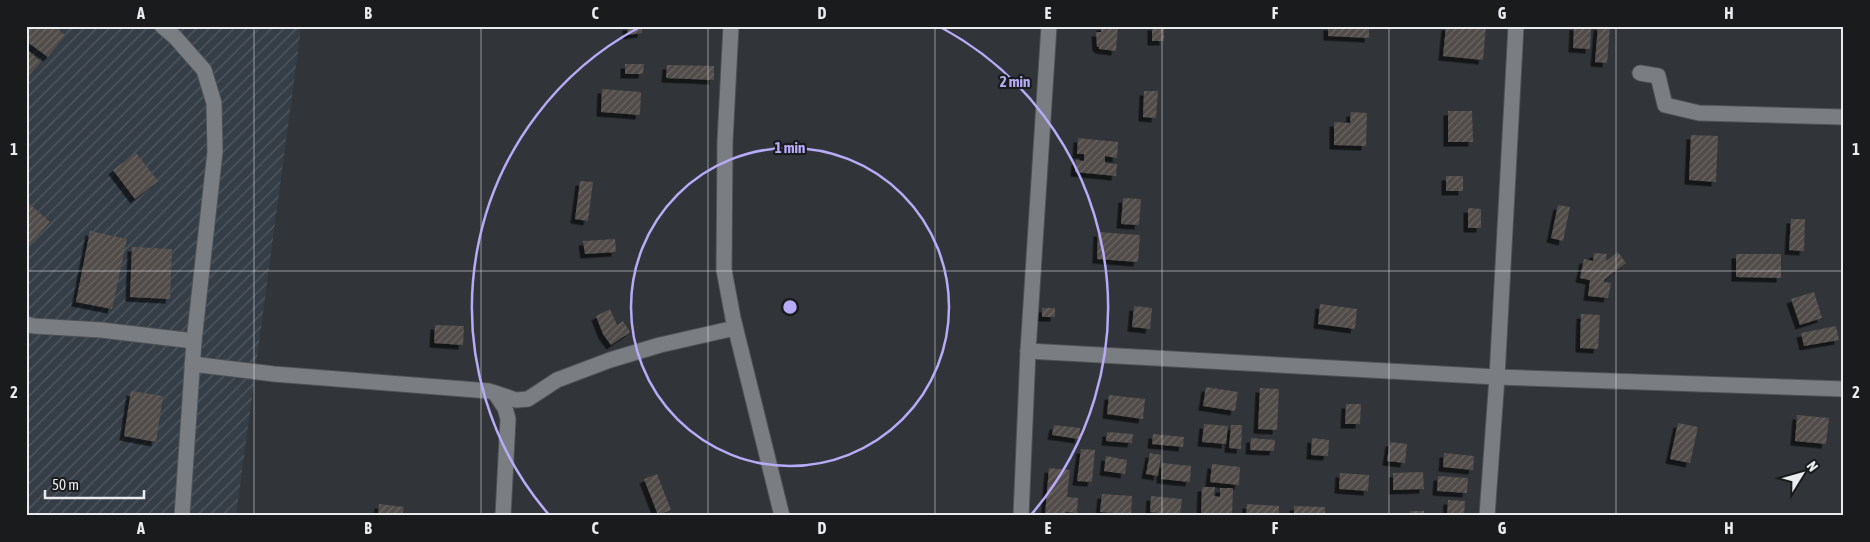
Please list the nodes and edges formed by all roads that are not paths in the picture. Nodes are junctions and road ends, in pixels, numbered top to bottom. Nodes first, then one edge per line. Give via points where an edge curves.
1 (162, 26) edge
2 (732, 26) edge
3 (1049, 26) edge
4 (1516, 26) edge
5 (1640, 73) dead end
6 (1844, 117) edge
7 (26, 324) edge
8 (735, 328) junction
9 (194, 341) junction
10 (1028, 351) junction
11 (192, 364) junction
12 (1497, 377) junction
13 (1844, 389) edge
14 (496, 393) junction
15 (182, 516) edge
16 (503, 516) edge
17 (782, 516) edge
18 (1021, 516) edge
19 (1487, 516) edge

1 - 9 street via 204,70 214,103 215,152
2 - 8 street via 725,141 724,270
3 - 10 street
4 - 12 street
5 - 6 street via 1658,76 1665,104 1699,113
7 - 9 street
8 - 14 street via 610,360 557,380 528,399 516,400
8 - 17 street
9 - 11 street
10 - 12 street
10 - 18 street
11 - 14 street
11 - 15 street
12 - 13 street
12 - 19 street
14 - 16 street via 508,419

